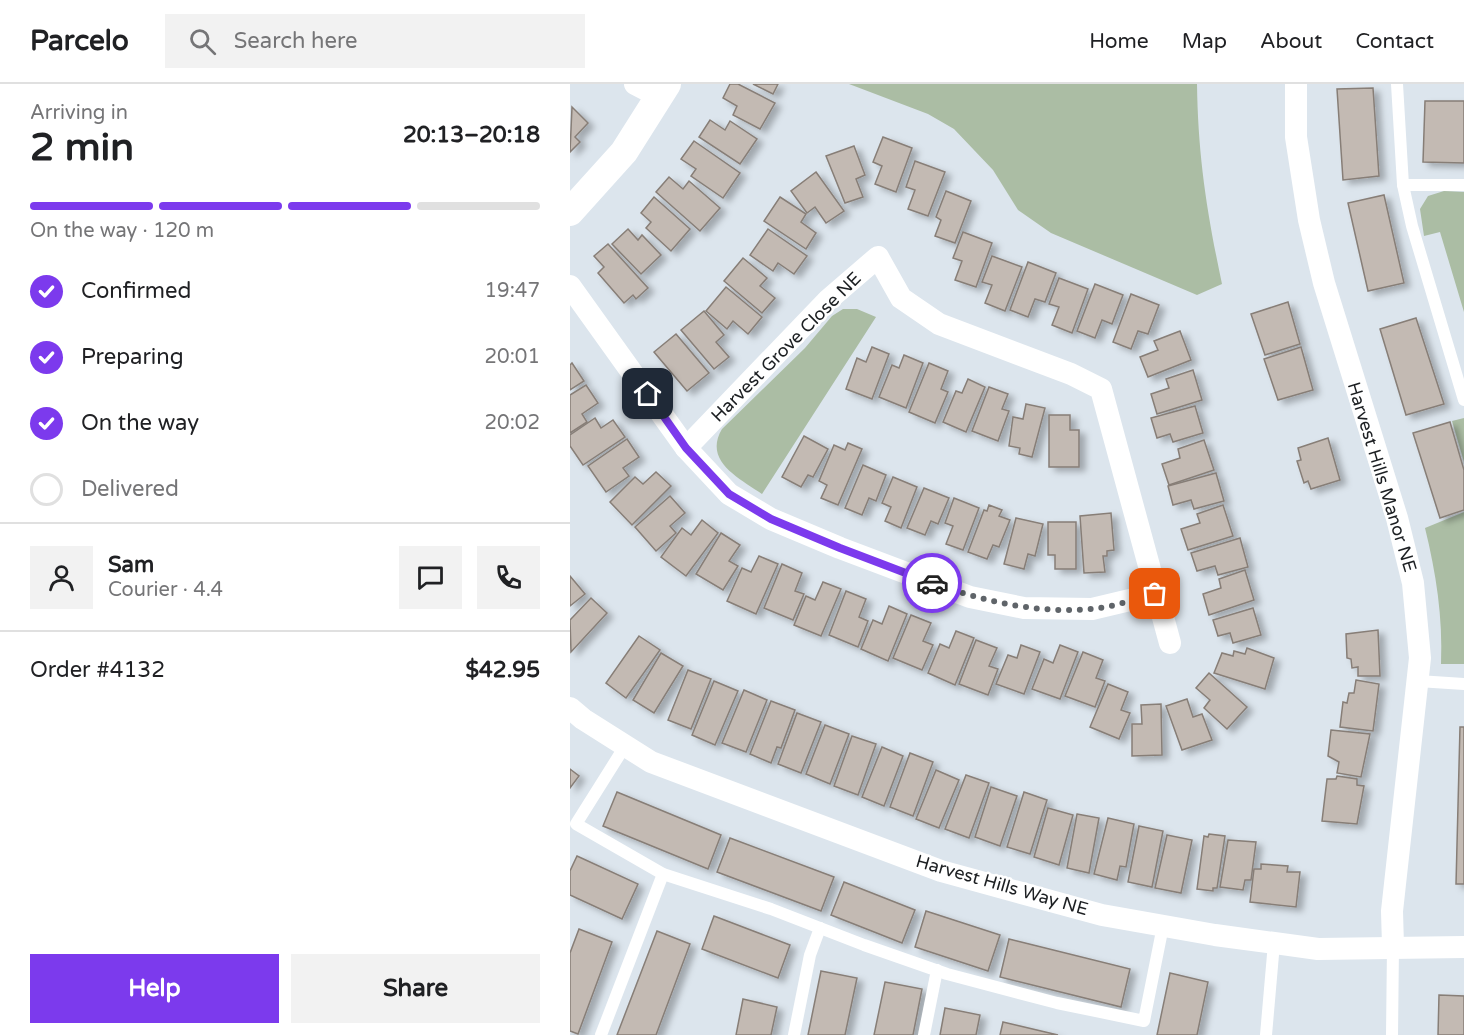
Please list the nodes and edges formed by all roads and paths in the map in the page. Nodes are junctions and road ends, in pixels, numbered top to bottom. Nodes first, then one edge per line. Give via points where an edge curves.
1 (635, 84) edge
2 (1296, 84) edge
3 (1397, 84) edge
4 (664, 91) edge
5 (1403, 185) junction
6 (1464, 185) edge
7 (570, 212) edge
8 (570, 286) edge
9 (1464, 400) edge
10 (686, 448) junction
11 (1155, 594) junction
12 (1170, 643) dead end
13 (1418, 681) junction
14 (1464, 684) edge
15 (570, 708) edge
16 (625, 746) junction
17 (573, 827) edge
18 (663, 874) junction
19 (1163, 926) junction
20 (820, 928) junction
21 (1274, 943) junction
22 (1393, 946) junction
23 (1464, 947) edge
24 (937, 970) junction
25 (1144, 1021) junction
26 (601, 1035) edge
27 (794, 1035) edge
28 (924, 1035) edge
29 (1142, 1035) edge
30 (1266, 1035) edge
31 (1392, 1035) edge

1 - 4 street
2 - 13 street, Harvest Hills Manor NE via 1296,137 1321,272 1394,507 1413,583 1420,658
3 - 5 lane
4 - 7 street via 624,152
5 - 6 lane
5 - 9 lane
8 - 10 street
10 - 11 street via 729,494 771,519 970,597 1024,608 1092,609
10 - 11 street, Harvest Grove Close NE via 828,300 878,257 901,298 939,324 1101,389
11 - 12 street, Harvest Grove Close NE
13 - 14 lane
13 - 22 street, Harvest Hills Manor NE via 1392,911
15 - 16 street, Harvest Hills Way NE
16 - 17 lane
16 - 19 street, Harvest Hills Way NE via 651,762 941,871 1102,915
17 - 18 lane
18 - 20 lane
18 - 26 lane
19 - 21 street, Harvest Hills Way NE
19 - 25 lane
20 - 24 lane
20 - 27 lane via 810,956
21 - 22 street, Harvest Hills Way NE via 1318,949
21 - 30 lane
22 - 23 street, Harvest Hills Way NE
22 - 31 lane
24 - 25 lane via 1058,1003
24 - 28 lane
25 - 29 lane

